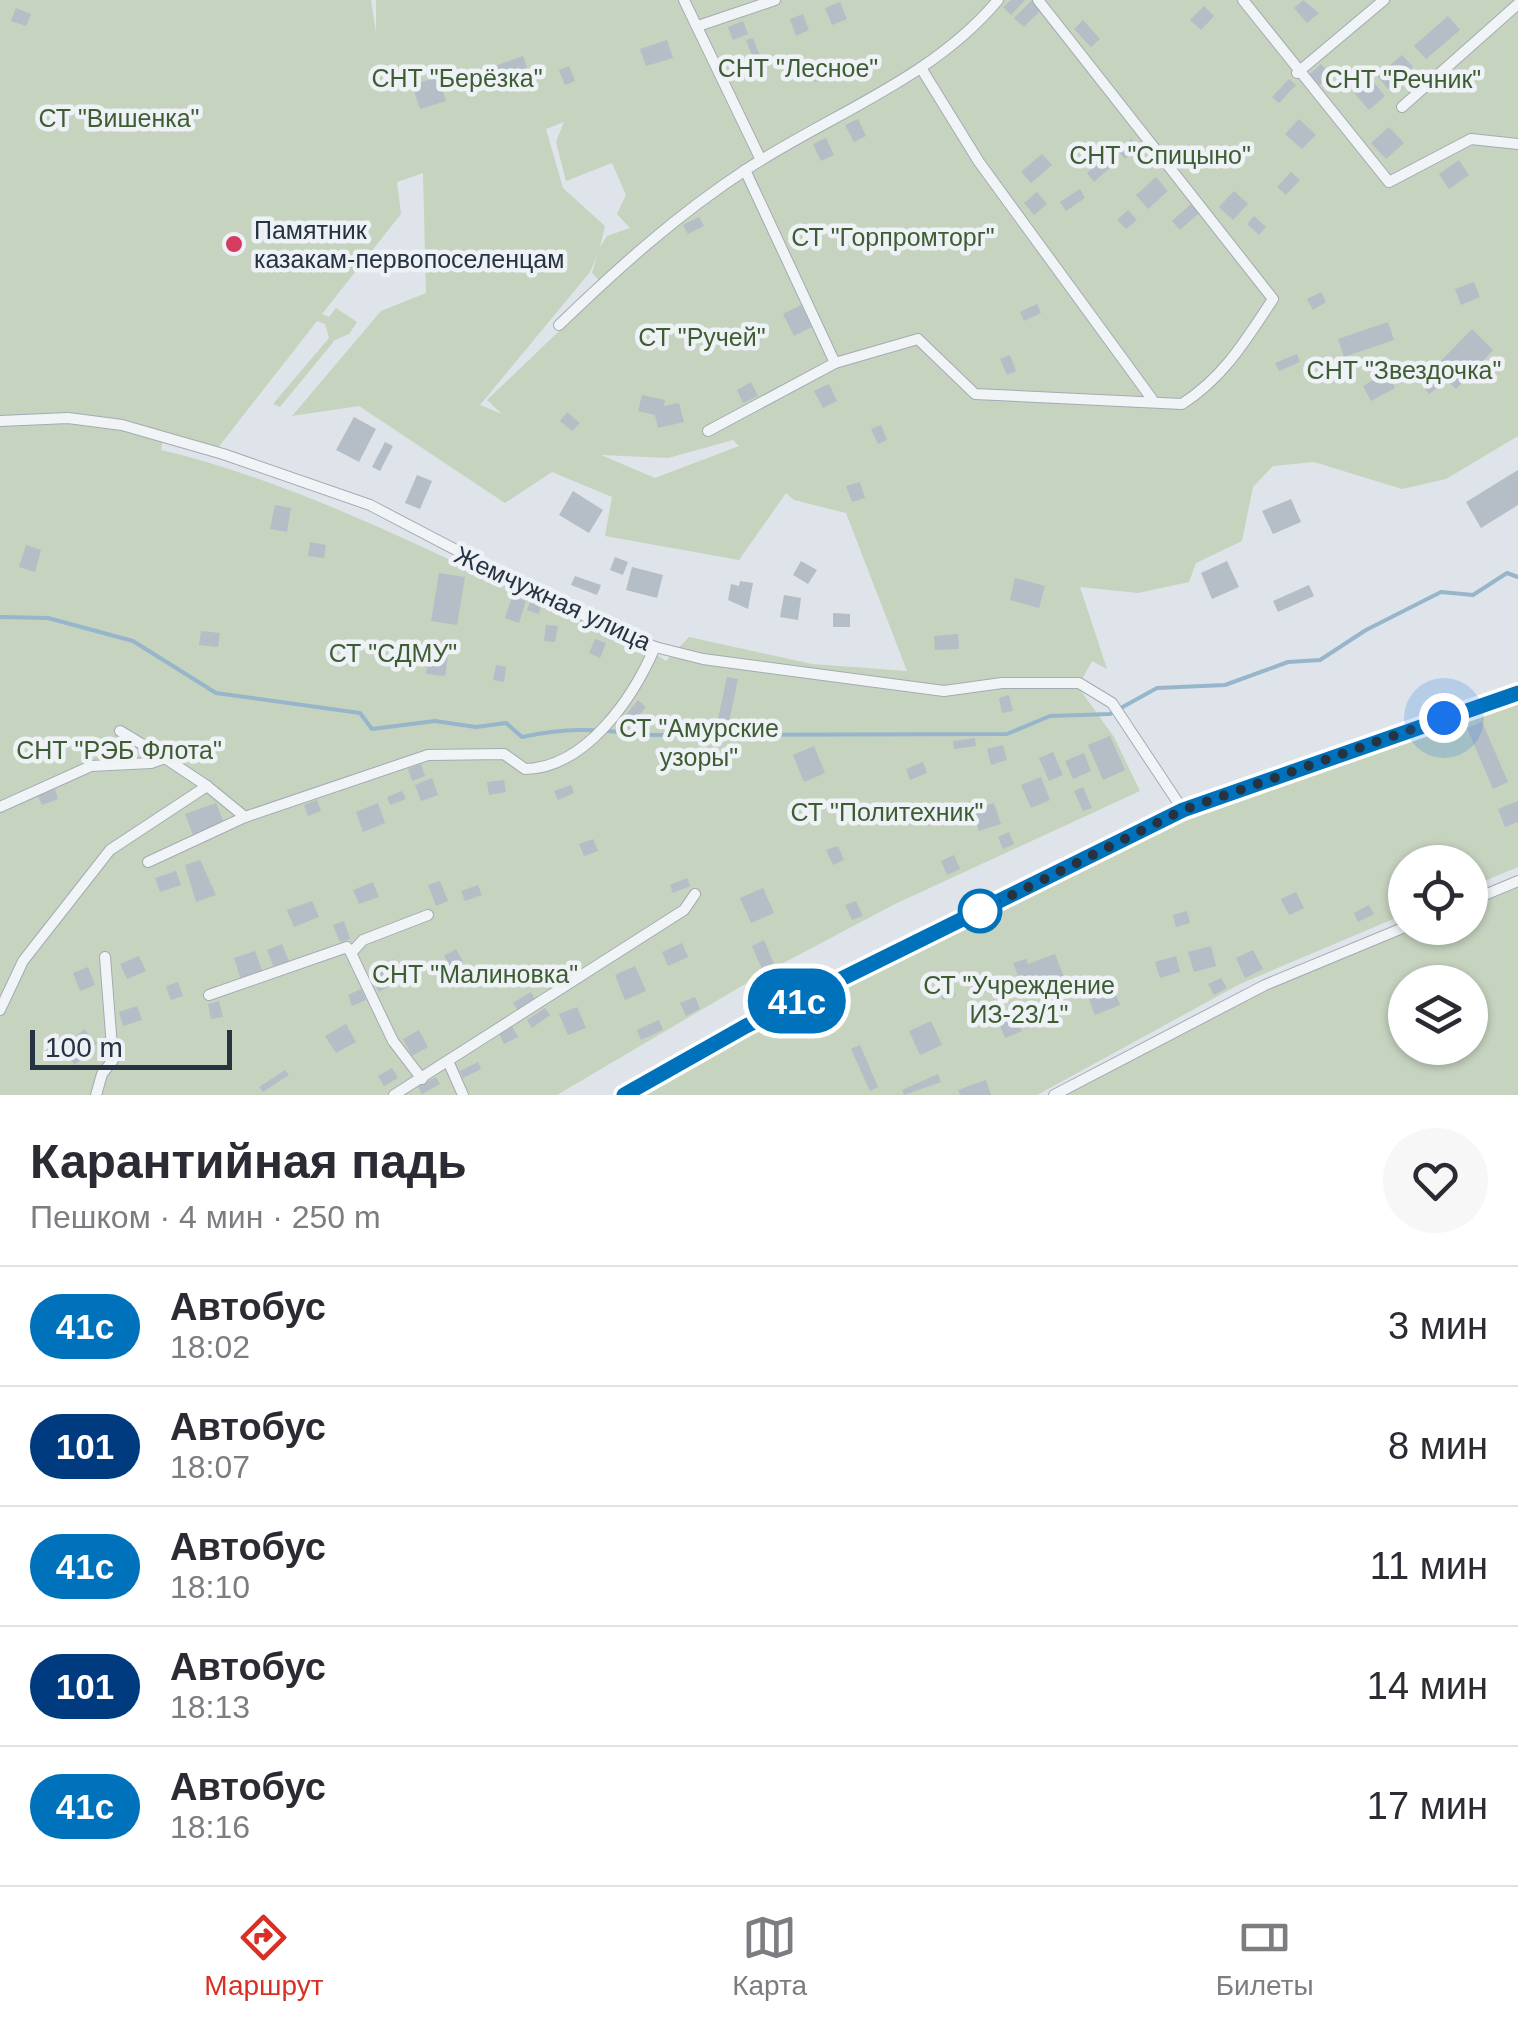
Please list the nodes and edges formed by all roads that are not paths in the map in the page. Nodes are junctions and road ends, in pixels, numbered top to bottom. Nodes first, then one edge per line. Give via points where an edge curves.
1 (684, 0) edge
2 (774, 0) edge
3 (998, 0) edge
4 (1038, 0) edge
5 (1243, 0) edge
6 (1384, 0) edge
7 (1518, 4) edge
8 (698, 26) junction
9 (921, 68) junction
10 (1297, 73) junction
11 (1402, 107) dead end
12 (1518, 144) edge
13 (761, 160) junction
14 (745, 170) junction
15 (559, 325) dead end
16 (835, 362) junction
17 (1152, 399) junction
18 (0, 421) edge
19 (708, 430) dead end
20 (656, 647) junction
21 (1518, 692) edge
22 (120, 731) dead end
23 (166, 758) junction
24 (207, 786) junction
25 (0, 807) edge
26 (1183, 810) junction
27 (245, 817) junction
28 (148, 862) dead end
29 (1518, 881) edge
30 (696, 894) dead end
31 (1488, 894) edge
32 (428, 915) dead end
33 (1388, 934) edge
34 (352, 953) junction
35 (105, 957) dead end
36 (210, 995) dead end
37 (0, 1010) edge
38 (448, 1061) junction
39 (422, 1078) junction
40 (96, 1095) edge
41 (394, 1095) edge
42 (463, 1095) edge
43 (624, 1095) edge
44 (1054, 1095) edge

1 - 8 street
2 - 8 street
3 - 9 street
4 - 17 street via 1274,299 1210,386 1182,404
5 - 10 street
6 - 10 street
7 - 11 street
8 - 13 street
9 - 13 street
9 - 17 street via 979,162
10 - 12 street via 1389,182 1470,139
13 - 14 street
14 - 15 street via 638,248
14 - 16 street
16 - 17 street via 918,338 975,394
16 - 19 street
18 - 20 street, Жемчужная улица via 104,423 223,454 370,505 489,570
20 - 26 street, Жемчужная улица via 720,662 944,691 1078,683 1112,703
20 - 27 street via 642,679 608,721 561,763 525,768 504,754 428,755
21 - 26 street
22 - 23 street
23 - 24 street
23 - 25 street via 91,766
24 - 27 street
24 - 37 street via 110,850 23,962
26 - 43 street via 746,1026
27 - 28 street
29 - 31 street
30 - 38 street via 684,910
32 - 34 street via 363,940
33 - 44 street via 1264,984
34 - 36 street via 346,947
34 - 39 street via 393,1041
35 - 40 street via 113,1060
38 - 39 street
38 - 42 street
39 - 41 street

